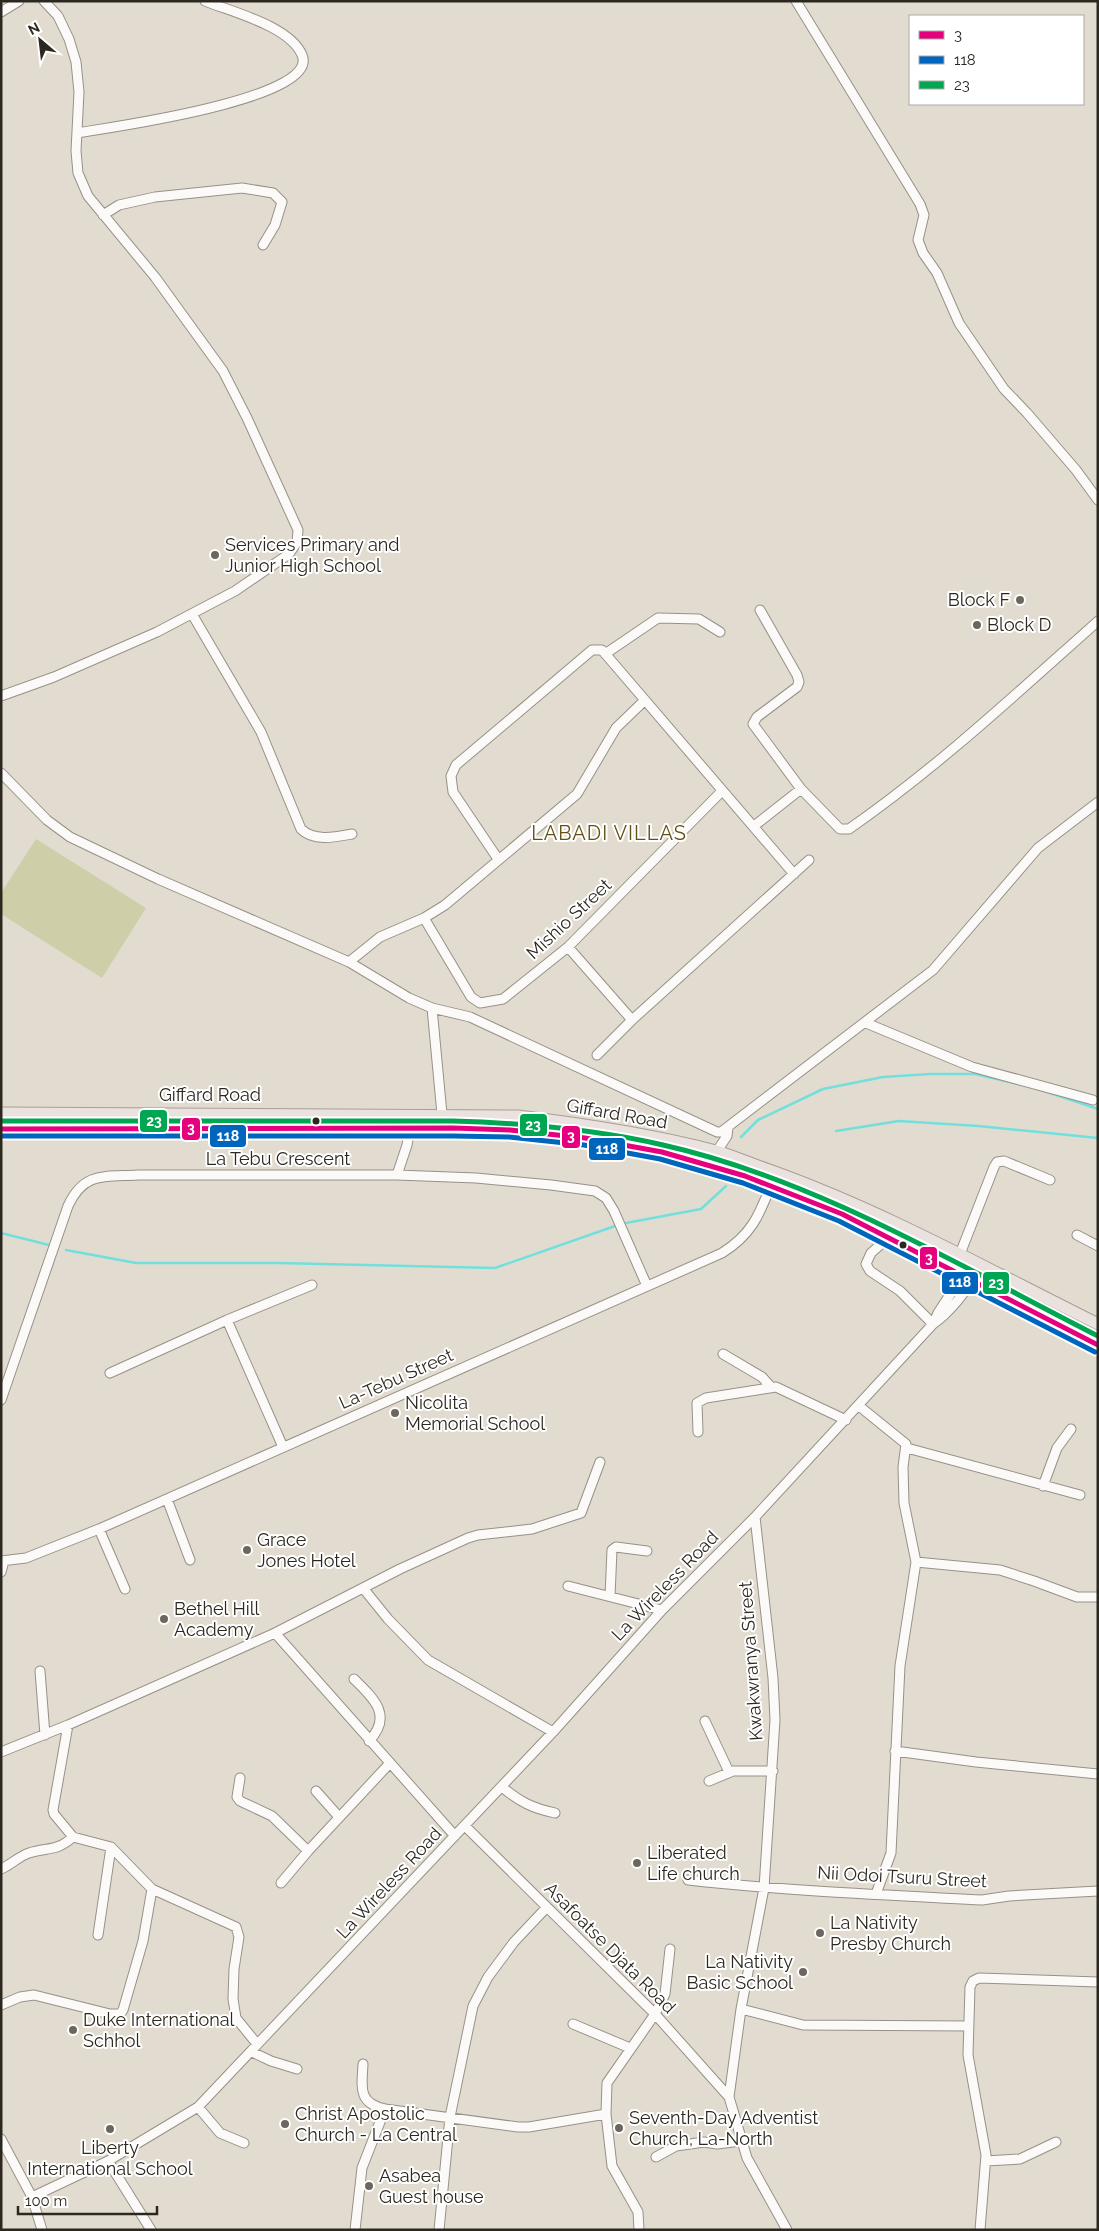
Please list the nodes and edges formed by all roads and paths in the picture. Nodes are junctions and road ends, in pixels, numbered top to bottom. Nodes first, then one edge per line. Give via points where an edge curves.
1 (19, 1) edge
2 (44, 1) edge
3 (204, 1) edge
4 (796, 1) edge
5 (1, 12) edge
6 (77, 133) junction
7 (104, 215) junction
8 (263, 245) dead end
9 (1098, 500) edge
10 (760, 610) dead end
11 (192, 614) junction
12 (1098, 621) edge
13 (720, 632) dead end
14 (605, 654) junction
15 (1, 696) edge
16 (646, 700) junction
17 (1, 773) edge
18 (801, 789) junction
19 (722, 791) junction
20 (1098, 802) edge
21 (754, 826) junction
22 (352, 834) dead end
23 (498, 859) junction
24 (809, 860) dead end
25 (794, 874) junction
26 (424, 918) junction
27 (568, 947) junction
28 (349, 962) junction
29 (432, 1008) junction
30 (632, 1020) junction
31 (866, 1023) junction
32 (597, 1055) dead end
33 (1093, 1100) dead end
34 (1, 1113) edge
35 (442, 1114) junction
36 (410, 1127) junction
37 (728, 1128) junction
38 (2, 1132) edge
39 (717, 1151) junction
40 (397, 1175) junction
41 (1050, 1180) dead end
42 (771, 1185) junction
43 (1077, 1235) dead end
44 (888, 1238) junction
45 (1098, 1246) edge
46 (960, 1254) junction
47 (976, 1264) junction
48 (968, 1278) junction
49 (312, 1285) dead end
50 (647, 1286) junction
51 (227, 1320) junction
52 (933, 1324) junction
53 (1098, 1324) edge
54 (1098, 1345) edge
55 (723, 1354) dead end
56 (110, 1372) dead end
57 (771, 1387) junction
58 (1, 1400) edge
59 (859, 1406) junction
60 (846, 1420) junction
61 (1071, 1429) dead end
62 (698, 1432) dead end
63 (283, 1447) junction
64 (907, 1448) junction
65 (600, 1462) dead end
66 (1043, 1486) junction
67 (1080, 1495) dead end
68 (167, 1499) junction
69 (756, 1516) junction
70 (99, 1529) junction
71 (647, 1551) dead end
72 (190, 1560) dead end
73 (3, 1561) edge
74 (916, 1562) junction
75 (1, 1572) edge
76 (568, 1586) dead end
77 (363, 1588) junction
78 (125, 1589) dead end
79 (610, 1596) junction
80 (1098, 1597) edge
81 (662, 1610) junction
82 (274, 1633) junction
83 (40, 1670) dead end
84 (354, 1679) dead end
85 (705, 1721) dead end
86 (68, 1725) junction
87 (553, 1732) junction
88 (45, 1734) junction
89 (369, 1741) junction
90 (895, 1751) junction
91 (1, 1752) edge
92 (390, 1763) junction
93 (772, 1771) junction
94 (729, 1772) junction
95 (1098, 1774) edge
96 (240, 1778) dead end
97 (709, 1781) dead end
98 (502, 1786) junction
99 (316, 1791) dead end
100 (555, 1813) dead end
101 (339, 1817) junction
102 (465, 1826) junction
103 (456, 1836) junction
104 (73, 1837) junction
105 (111, 1847) junction
106 (308, 1851) junction
107 (1, 1869) edge
108 (688, 1880) dead end
109 (281, 1883) dead end
110 (764, 1888) junction
111 (152, 1890) junction
112 (1098, 1890) edge
113 (876, 1894) junction
114 (547, 1907) junction
115 (98, 1935) dead end
116 (670, 1949) dead end
117 (1098, 1982) edge
118 (1, 2005) edge
119 (741, 2009) junction
120 (655, 2014) junction
121 (573, 2024) dead end
122 (968, 2026) junction
123 (255, 2048) junction
124 (630, 2048) junction
125 (363, 2064) dead end
126 (297, 2069) dead end
127 (729, 2097) junction
128 (198, 2107) junction
129 (384, 2109) junction
130 (606, 2114) junction
131 (450, 2117) junction
132 (1, 2139) edge
133 (741, 2141) junction
134 (1056, 2142) dead end
135 (244, 2144) dead end
136 (656, 2157) dead end
137 (986, 2160) junction
138 (108, 2161) junction
139 (32, 2197) junction
140 (42, 2230) edge
141 (151, 2230) edge
142 (355, 2230) edge
143 (439, 2230) edge
144 (639, 2230) edge
145 (787, 2230) edge
146 (980, 2230) edge

1 - 5 street
2 - 6 street via 58,16 70,39 76,62 80,92
3 - 6 street via 270,26 292,40 302,53 303,68 289,80 254,96 191,114
4 - 9 street via 920,204 924,215 918,240 922,253 937,273 959,323 1004,389 1070,463
6 - 7 street via 78,173 88,196
7 - 8 street via 119,205 155,197 242,188 273,192 282,202 275,225
7 - 11 street via 155,277 223,371 248,418 298,530 297,542 290,554 251,581
10 - 18 street via 799,682 797,687 757,717 754,724
11 - 15 street via 54,677
11 - 22 street via 261,732 301,829 306,834 327,838
12 - 18 street via 896,796 849,829 840,829
13 - 14 street via 699,619 658,618
14 - 16 street
14 - 23 street via 602,650 592,650 456,765 451,776 453,792
16 - 19 street
16 - 23 street via 616,728 577,794
17 - 28 street via 70,837
18 - 21 street
19 - 21 street
19 - 27 street, Mishio Street
20 - 31 street via 1038,848 933,970
21 - 25 street
23 - 26 street
24 - 25 street
25 - 30 street
26 - 27 street, Mishio Street via 471,997 480,1003 502,999
26 - 28 street via 380,938
27 - 30 street
28 - 29 street
29 - 35 street
29 - 37 street via 470,1017 716,1132
30 - 32 street
31 - 33 street via 972,1067
31 - 37 street
34 - 35 main road, Giffard Road
35 - 39 main road, Giffard Road via 518,1116 591,1125
36 - 38 main road, Giffard Road
36 - 40 street
36 - 42 main road, Giffard Road via 510,1130 585,1138 662,1152
37 - 39 street via 727,1136
39 - 46 main road, Giffard Road via 831,1192
40 - 50 street, La Tebu Crescent via 551,1184 595,1191 606,1198 614,1211
40 - 58 street, La Tebu Crescent via 138,1175 100,1177 86,1182 75,1191 68,1206
41 - 46 street via 1004,1161 997,1162
42 - 44 main road, Giffard Road via 842,1214
42 - 50 street, La-Tebu Street via 758,1218 744,1237 722,1253
43 - 45 street
44 - 48 main road, Giffard Road
44 - 52 street via 871,1253 866,1264 870,1271 900,1291
46 - 47 main road, Giffard Road
47 - 48 street
47 - 53 main road, Giffard Road
48 - 52 street via 938,1313
48 - 54 main road, Giffard Road
49 - 51 street
50 - 63 street, La-Tebu Street
51 - 56 street
51 - 63 street
52 - 59 street
55 - 57 street via 762,1377
57 - 60 street via 781,1388
57 - 62 street via 706,1398 697,1403
59 - 60 street
59 - 64 street via 904,1440
60 - 69 street
61 - 66 street via 1056,1448
63 - 68 street, La-Tebu Street
64 - 66 street
64 - 74 street via 903,1467 904,1503
65 - 77 street via 581,1513 532,1529 473,1536
66 - 67 street
68 - 70 street, La-Tebu Street
68 - 72 street
69 - 81 street, La Wireless Road
69 - 93 street, Kwakwranya Street via 773,1678
70 - 73 street, La-Tebu Street via 41,1553
70 - 78 street
71 - 79 street via 616,1546 612,1550
73 - 75 street
74 - 80 street via 1000,1570 1077,1597
74 - 90 street via 900,1666
76 - 79 street
77 - 82 street
77 - 87 street via 428,1660
79 - 81 street
81 - 87 street, La Wireless Road
82 - 86 street
82 - 89 street
83 - 88 street
84 - 89 street via 378,1704 379,1721
85 - 94 street
86 - 88 street
86 - 104 street via 53,1810
87 - 98 street, La Wireless Road
88 - 91 street
89 - 92 street
90 - 95 street
90 - 113 street via 890,1853
92 - 101 street
92 - 103 street
93 - 94 street
93 - 110 street, Kwakwranya Street
94 - 97 street
96 - 106 street via 237,1797 240,1801 272,1816
98 - 100 street via 517,1800
98 - 102 street, La Wireless Road
99 - 101 street
101 - 106 street
102 - 103 street, La Wireless Road
102 - 114 street, Asafoatse Djata Road
103 - 123 street, La Wireless Road
104 - 105 street
104 - 107 street via 63,1846 29,1853
105 - 111 street
105 - 115 street
106 - 109 street
108 - 110 street, Nii Odoi Tsuru Street
110 - 113 street, Nii Odoi Tsuru Street
110 - 119 street, Kwakwranya Street
111 - 118 street via 143,1941 120,2014 34,1995
111 - 123 street via 236,1927 239,1937 233,1999 236,2018
112 - 113 street, Nii Odoi Tsuru Street via 982,1900
114 - 120 street, Asafoatse Djata Road
114 - 131 street via 514,1942 488,1977 473,2006
116 - 120 street via 665,1994
117 - 122 street via 979,1978 970,1987
119 - 122 street via 794,2024
119 - 127 street, Kwakwranya Street
120 - 124 street
120 - 127 street, Asafoatse Djata Road
121 - 124 street
122 - 137 street via 968,2055
123 - 126 street via 271,2061
123 - 128 street, La Wireless Road
124 - 130 street via 607,2083
125 - 129 street via 361,2092 368,2102
127 - 133 street, Kwakwranya Street
128 - 135 street via 220,2133
128 - 138 street, La Wireless Road
129 - 131 street
129 - 142 street via 362,2168
130 - 131 street via 518,2128
130 - 144 street via 612,2166 638,2212
131 - 143 street
132 - 139 street
133 - 136 street via 676,2146
133 - 145 street, Kwakwranya Street
134 - 137 street via 1020,2159
137 - 146 street
138 - 139 street, La Wireless Road
138 - 141 street
139 - 140 street

